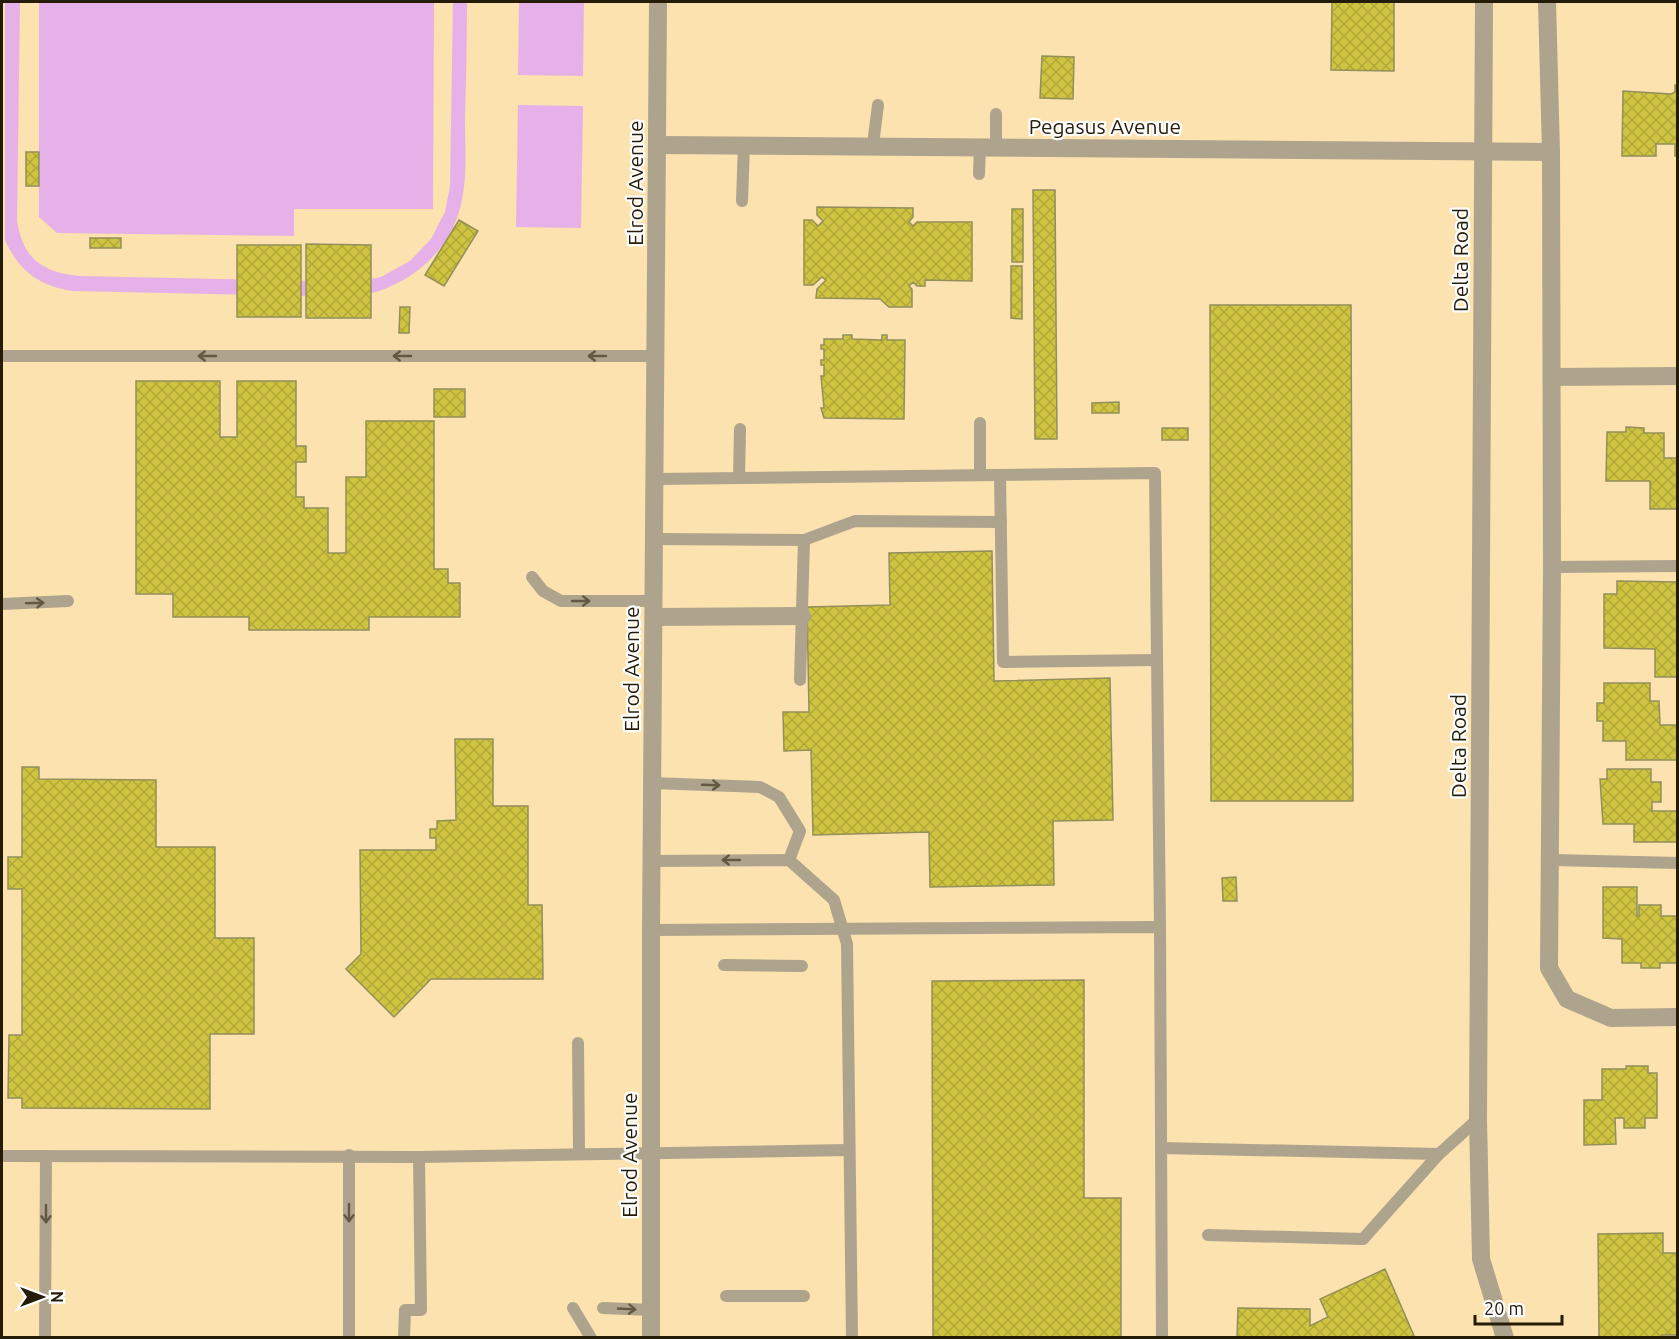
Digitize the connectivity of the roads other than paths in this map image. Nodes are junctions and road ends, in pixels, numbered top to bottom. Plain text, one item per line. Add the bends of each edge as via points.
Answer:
1 (658, 2) edge
2 (1484, 2) edge
3 (1547, 2) edge
4 (878, 105) dead end
5 (996, 114) dead end
6 (658, 144) junction
7 (744, 144) junction
8 (873, 144) junction
9 (988, 148) junction
10 (1483, 151) junction
11 (1551, 152) junction
12 (979, 174) dead end
13 (742, 201) dead end
14 (2, 356) edge
15 (656, 356) junction
16 (1677, 376) edge
17 (1552, 377) junction
18 (980, 423) dead end
19 (740, 429) dead end
20 (980, 475) junction
21 (1000, 475) junction
22 (739, 478) junction
23 (656, 479) junction
24 (1001, 522) junction
25 (656, 539) junction
26 (804, 540) junction
27 (1677, 566) edge
28 (1552, 567) junction
29 (532, 577) dead end
30 (68, 601) dead end
31 (2, 604) edge
32 (654, 609) junction
33 (802, 616) junction
34 (1157, 660) junction
35 (800, 680) dead end
36 (652, 783) junction
37 (789, 860) junction
38 (1552, 860) junction
39 (653, 861) junction
40 (1677, 862) edge
41 (1160, 927) junction
42 (651, 930) junction
43 (842, 931) junction
44 (724, 965) dead end
45 (802, 966) dead end
46 (1677, 1017) edge
47 (578, 1043) dead end
48 (1478, 1119) junction
49 (1161, 1148) junction
50 (849, 1150) junction
51 (579, 1153) junction
52 (652, 1154) junction
53 (1439, 1154) junction
54 (349, 1155) junction
55 (2, 1156) edge
56 (46, 1156) junction
57 (419, 1157) junction
58 (1208, 1235) dead end
59 (726, 1296) dead end
60 (804, 1296) dead end
61 (573, 1308) dead end
62 (603, 1308) dead end
63 (651, 1310) junction
64 (45, 1338) edge
65 (349, 1338) edge
66 (404, 1338) edge
67 (591, 1338) edge
68 (651, 1338) edge
69 (852, 1338) edge
70 (1162, 1338) edge
71 (1505, 1338) edge

1 - 6 street, Elrod Avenue
2 - 10 street, Delta Road
3 - 11 street
4 - 8 lane
5 - 9 lane
6 - 7 street, Pegasus Avenue
6 - 15 street, Elrod Avenue
7 - 8 street, Pegasus Avenue
7 - 13 lane
8 - 9 street, Pegasus Avenue
9 - 10 street, Pegasus Avenue
9 - 12 lane
10 - 11 street, Pegasus Avenue
10 - 48 street, Delta Road
11 - 17 street
15 -> 14 lane
15 - 23 street, Elrod Avenue
16 - 17 street
17 - 28 street
18 - 20 lane
19 - 22 lane
20 - 21 lane
20 - 22 lane
21 - 24 lane
21 - 34 lane via 1155,473
22 - 23 lane
23 - 25 street, Elrod Avenue
24 - 26 lane via 855,521
24 - 34 lane via 1003,662
25 - 26 lane
25 - 32 street, Elrod Avenue
26 - 33 lane
27 - 28 lane
28 - 38 street
29 -> 32 lane via 543,591 561,601
31 -> 30 lane
32 - 33 street
32 - 36 street, Elrod Avenue
33 - 35 lane
34 - 41 lane
36 -> 37 lane via 760,787 779,797 800,831
36 - 39 street, Elrod Avenue
37 -> 39 lane
37 - 43 lane via 834,900
38 - 40 lane
38 - 46 street via 1549,968 1567,999 1611,1018
39 - 42 street, Elrod Avenue
41 - 43 lane
41 - 49 lane
42 - 43 lane
42 - 52 street, Elrod Avenue
43 - 50 lane via 847,944
44 - 45 lane
47 - 51 lane
48 - 53 lane
48 - 71 street, Delta Road via 1481,1259
49 - 53 lane
49 - 70 lane
50 - 52 lane
50 - 69 lane
51 - 52 lane
51 - 57 lane
52 - 63 street, Elrod Avenue
53 - 58 lane via 1363,1239
54 - 56 lane
54 - 57 lane
54 -> 65 lane
55 - 56 lane
56 -> 64 lane
57 - 66 lane via 421,1310 405,1310
59 - 60 lane
61 - 67 lane
62 -> 63 lane
63 - 68 street, Elrod Avenue

